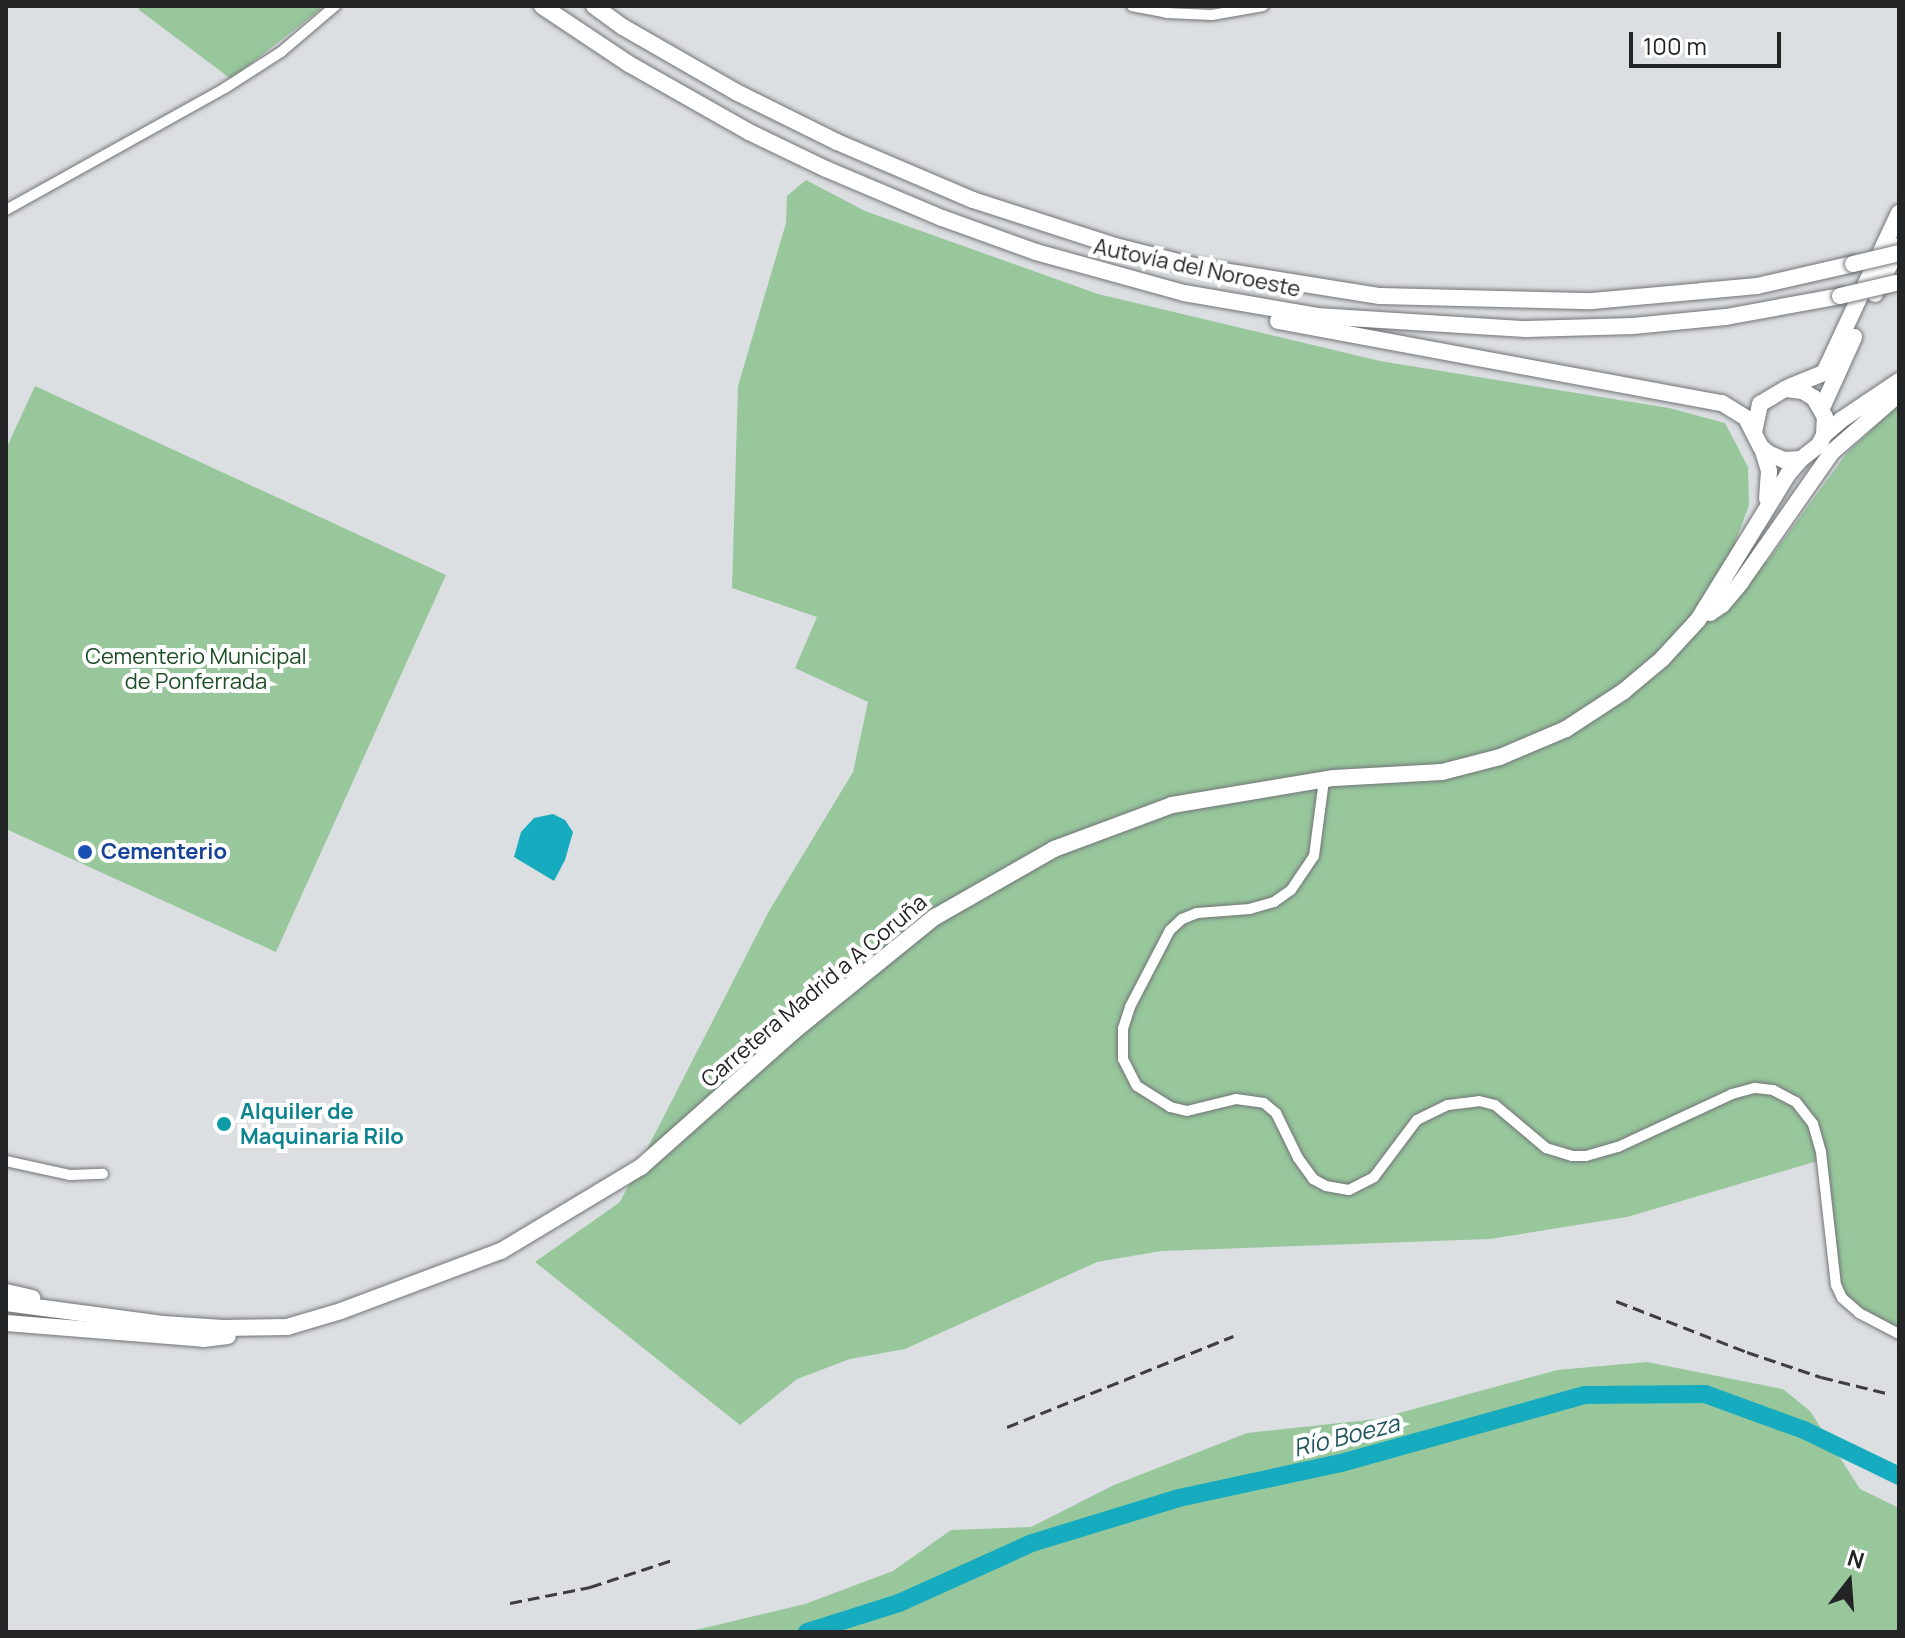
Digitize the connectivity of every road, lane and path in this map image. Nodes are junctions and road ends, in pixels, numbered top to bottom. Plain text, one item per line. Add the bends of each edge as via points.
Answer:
1 (335, 6) edge
2 (542, 6) edge
3 (594, 6) edge
4 (1132, 6) edge
5 (1263, 6) edge
6 (6, 210) edge
7 (1899, 213) edge
8 (942, 218) junction
9 (1899, 245) edge
10 (1899, 253) edge
11 (1857, 259) junction
12 (1898, 283) edge
13 (1852, 342) junction
14 (1899, 381) edge
15 (1785, 389) junction
16 (1803, 391) junction
17 (1899, 394) edge
18 (1822, 408) junction
19 (1824, 435) junction
20 (1758, 439) junction
21 (1801, 459) junction
22 (1765, 509) junction
23 (1698, 620) junction
24 (1324, 780) junction
25 (6, 1161) edge
26 (103, 1174) dead end
27 (6, 1292) edge
28 (6, 1303) edge
29 (6, 1323) edge
30 (163, 1324) junction
31 (287, 1327) junction
32 (1899, 1334) edge

1 - 6 street via 281,52 225,88
2 - 8 highway, Autovía del Noroeste via 629,64 749,132
3 - 11 highway, Autovía del Noroeste via 736,92 973,200 1115,246 1280,282 1380,296 1592,301 1757,286
4 - 5 street via 1212,15
7 - 15 highway via 1824,373
8 - 12 highway, Autovía del Noroeste, bridge via 1109,275 1184,293 1348,319 1526,329 1633,326 1726,317
8 - 20 highway via 984,241 1066,271 1182,300 1722,403 1746,418
9 - 11 highway
9 - 13 highway
10 - 11 highway, Autovía del Noroeste, bridge
13 - 16 highway via 1830,376
13 - 18 highway
14 - 19 highway
15 - 16 highway
15 - 20 highway via 1760,404
16 - 18 highway
17 - 23 highway via 1832,452 1741,582 1722,605
18 - 19 highway
19 - 21 highway
20 - 21 highway via 1775,458
20 - 22 highway, Carretera Madrid a A Coruña via 1771,485
21 - 22 highway, Carretera Madrid a A Coruña
22 - 23 highway, Carretera Madrid a A Coruña
23 - 24 highway, Carretera Madrid a A Coruña via 1624,691 1566,729 1500,757 1442,772
24 - 31 highway, Carretera Madrid a A Coruña via 1172,805 1054,849 935,917 794,1031 641,1167 501,1251
24 - 32 street via 1314,856 1291,890 1250,909 1197,913 1170,930 1123,1029 1123,1059 1137,1086 1170,1107 1187,1111 1236,1099 1264,1103 1276,1113 1313,1179 1349,1190 1374,1177 1417,1120 1448,1105 1495,1105 1546,1148 1586,1156 1618,1147 1732,1094 1773,1090 1796,1102 1813,1124 1842,1298
25 - 26 street via 70,1175
27 - 30 highway
28 - 30 highway, Carretera Madrid a A Coruña
29 - 31 highway via 203,1339
30 - 31 highway, Carretera Madrid a A Coruña

